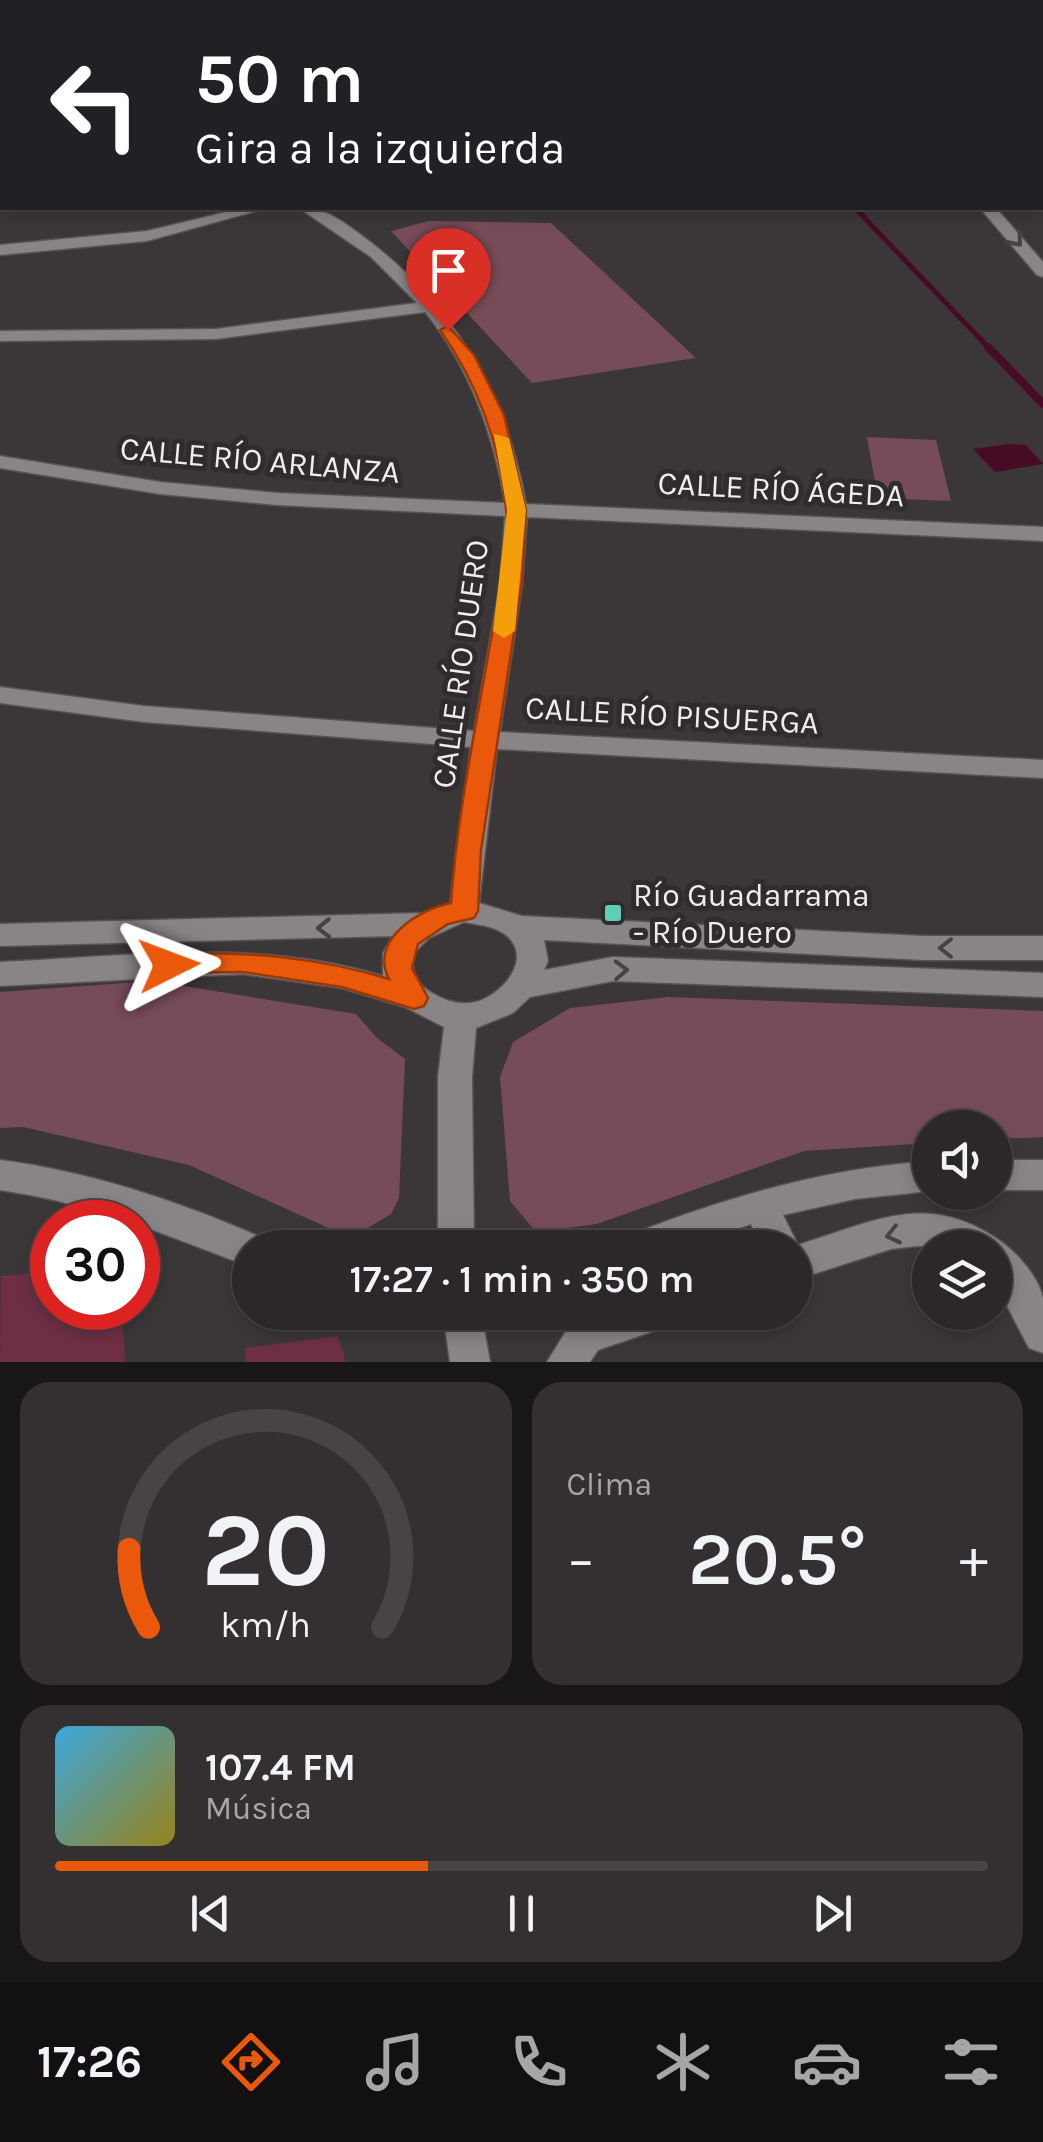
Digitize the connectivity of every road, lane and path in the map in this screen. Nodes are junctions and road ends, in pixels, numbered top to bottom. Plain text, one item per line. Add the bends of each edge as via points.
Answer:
1 (251, 210) edge
2 (310, 210) edge
3 (990, 210) edge
4 (1010, 210) edge
5 (1043, 248) edge
6 (0, 250) edge
7 (1043, 272) edge
8 (430, 306) junction
9 (0, 336) edge
10 (0, 462) edge
11 (516, 510) junction
12 (1043, 534) edge
13 (0, 695) edge
14 (486, 740) junction
15 (1043, 769) edge
16 (464, 911) junction
17 (422, 924) junction
18 (517, 928) junction
19 (0, 934) edge
20 (1043, 948) edge
21 (0, 974) edge
22 (1043, 985) edge
23 (526, 986) junction
24 (414, 998) junction
25 (461, 1015) junction
26 (0, 1175) edge
27 (1012, 1175) edge
28 (1043, 1175) edge
29 (912, 1178) edge
30 (758, 1204) junction
31 (456, 1230) edge
32 (703, 1230) edge
33 (772, 1230) edge
34 (919, 1230) edge
35 (947, 1230) edge
36 (912, 1232) edge
37 (232, 1242) edge
38 (812, 1258) edge
39 (1012, 1278) edge
40 (465, 1330) edge
41 (604, 1330) edge
42 (1043, 1334) edge
43 (470, 1362) edge
44 (566, 1362) edge

1 - 6 street via 147,236
2 - 8 street, CALLE RÍO DUERO via 366,245
3 -> 7 street
4 - 5 street
8 - 9 street via 216,334
8 - 11 street, CALLE RÍO DUERO via 466,355 495,415
10 - 11 street, CALLE RÍO ARLANZA via 160,488
11 - 12 street, CALLE RÍO ÁGEDA
11 - 14 street, CALLE RÍO DUERO via 512,580
13 - 14 street, CALLE RÍO PISUERGA via 144,714
14 - 15 street, CALLE RÍO PISUERGA
14 - 16 street, CALLE RÍO DUERO
16 - 17 street
16 - 18 street via 484,912
17 -> 19 street
17 - 24 street via 399,952 402,984
20 -> 18 street
18 - 23 street via 533,955
21 - 24 street via 243,962 342,976
23 -> 22 street via 613,969
23 - 25 street via 498,1008
24 - 25 street
25 - 31 street
26 - 37 street via 49,1180 173,1216
27 - 28 street
29 - 30 street via 828,1187
30 - 32 street
30 - 33 street
35 -> 34 street
36 -> 38 street
39 - 42 street
40 - 43 street
41 - 44 street via 586,1336

